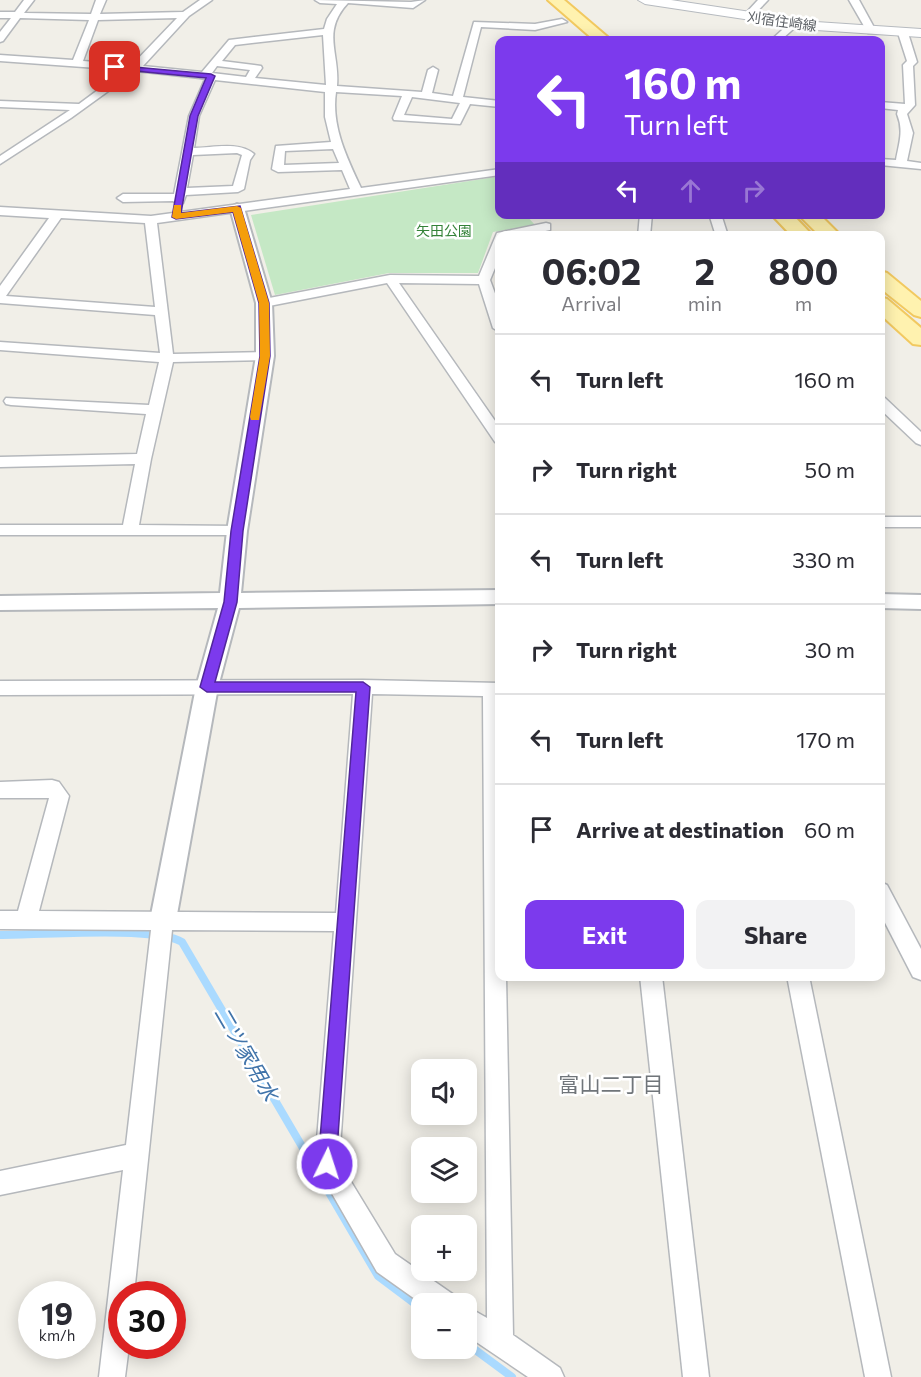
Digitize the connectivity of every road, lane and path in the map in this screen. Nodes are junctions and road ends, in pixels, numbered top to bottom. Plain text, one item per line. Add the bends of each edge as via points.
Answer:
1 (29, 0) edge
2 (101, 0) edge
3 (207, 0) edge
4 (320, 0) edge
5 (420, 0) edge
6 (537, 0) edge
7 (555, 0) edge
8 (645, 0) edge
9 (763, 0) edge
10 (854, 0) edge
11 (345, 1) edge
12 (702, 4) edge
13 (0, 15) edge
14 (184, 15) junction
15 (18, 16) junction
16 (748, 16) junction
17 (93, 17) junction
18 (562, 22) junction
19 (795, 23) junction
20 (871, 31) junction
21 (327, 32) junction
22 (903, 33) junction
23 (921, 33) edge
24 (578, 36) edge
25 (598, 36) edge
26 (780, 36) edge
27 (0, 39) edge
28 (0, 58) edge
29 (216, 63) junction
30 (77, 64) junction
31 (134, 68) junction
32 (433, 70) dead end
33 (208, 76) junction
34 (249, 80) junction
35 (330, 89) junction
36 (408, 94) junction
37 (426, 96) junction
38 (462, 100) junction
39 (495, 103) edge
40 (0, 104) edge
41 (885, 106) edge
42 (79, 107) junction
43 (905, 108) junction
44 (339, 145) junction
45 (186, 152) junction
46 (0, 161) edge
47 (885, 162) edge
48 (901, 164) junction
49 (346, 166) junction
50 (921, 166) edge
51 (495, 172) edge
52 (357, 191) junction
53 (180, 195) junction
54 (123, 198) dead end
55 (237, 208) junction
56 (0, 211) edge
57 (57, 214) junction
58 (176, 217) junction
59 (785, 219) edge
60 (813, 219) edge
61 (151, 220) junction
62 (799, 231) edge
63 (826, 231) edge
64 (495, 250) edge
65 (390, 279) junction
66 (484, 280) junction
67 (885, 281) edge
68 (0, 294) edge
69 (0, 299) edge
70 (264, 303) junction
71 (885, 307) edge
72 (921, 311) edge
73 (163, 312) junction
74 (495, 313) edge
75 (921, 339) edge
76 (0, 346) edge
77 (265, 356) junction
78 (167, 358) junction
79 (5, 400) edge
80 (885, 406) edge
81 (155, 410) junction
82 (0, 412) edge
83 (494, 421) edge
84 (921, 440) edge
85 (143, 459) junction
86 (0, 462) edge
87 (885, 522) edge
88 (921, 522) edge
89 (0, 530) edge
90 (130, 530) junction
91 (237, 531) junction
92 (495, 597) edge
93 (231, 602) junction
94 (885, 602) edge
95 (921, 602) edge
96 (0, 603) edge
97 (207, 687) junction
98 (363, 687) junction
99 (0, 688) edge
100 (495, 690) edge
101 (0, 790) edge
102 (885, 901) edge
103 (0, 920) edge
104 (26, 920) junction
105 (163, 921) junction
106 (345, 921) junction
107 (921, 970) edge
108 (498, 981) edge
109 (652, 981) edge
110 (799, 981) edge
111 (138, 1155) junction
112 (0, 1183) edge
113 (429, 1293) edge
114 (477, 1326) edge
115 (500, 1342) junction
116 (112, 1377) edge
117 (551, 1377) edge
118 (696, 1377) edge
119 (878, 1377) edge

1 - 15 street
2 - 17 street
3 - 14 street
4 - 11 street
5 - 11 street via 413,5
6 - 18 main road
7 - 25 main road
8 - 12 main road, 刈宿住崎線
9 - 16 street
10 - 20 street
11 - 21 street
12 - 16 main road, 刈宿住崎線
13 - 15 street
14 - 17 street
14 - 31 street
15 - 17 street
15 - 27 street
16 - 19 main road, 刈宿住崎線
17 - 30 street
18 - 24 main road
18 - 38 street via 535,27 477,24
19 - 20 main road, 刈宿住崎線
19 - 26 street
20 - 22 main road, 刈宿住崎線
21 - 29 street via 232,42
21 - 35 street
22 - 23 main road, 刈宿住崎線
22 - 43 street via 912,62 908,65 910,105
28 - 30 street
29 - 33 street
29 - 34 street via 257,68
30 - 31 street
31 - 33 street
31 - 42 street
32 - 37 street
33 - 34 street
33 - 45 street
34 - 35 street
35 - 36 street
35 - 44 street via 329,108
36 - 37 street
36 - 38 street via 398,118 456,122
37 - 38 street
38 - 39 street
40 - 42 street
41 - 43 street
42 - 46 street
43 - 48 street via 902,114 909,135
44 - 49 street
44 - 49 street via 280,148 278,169
45 - 53 street
45 - 53 street via 238,150 248,154 238,189
47 - 48 street
48 - 50 street
49 - 52 street
51 - 52 street
52 - 55 street
53 - 54 street
53 - 58 street
55 - 58 street
55 - 70 street
56 - 57 street
57 - 61 street
57 - 68 street
58 - 61 street
59 - 62 main road
60 - 63 main road
61 - 73 street
64 - 66 street
65 - 66 street
65 - 70 street
65 - 83 street via 451,371
66 - 74 street
67 - 72 main road
69 - 73 street
70 - 77 street
71 - 75 main road
73 - 78 street
76 - 78 street
77 - 78 street
77 - 91 street
78 - 81 street
79 - 81 street
79 - 82 street
80 - 84 street
81 - 85 street
85 - 86 street
85 - 90 street
87 - 88 street
89 - 90 street
90 - 91 street
91 - 93 street
92 - 93 street
93 - 96 street
93 - 97 street
94 - 95 street
97 - 98 street
97 - 99 street
97 - 105 street
98 - 100 street
98 - 106 street
101 - 104 street via 52,788 59,796
102 - 107 street
103 - 104 street
104 - 105 street
105 - 106 street
105 - 111 street
106 - 113 street via 327,1164 387,1263
108 - 115 street
109 - 118 street
110 - 119 street
111 - 112 street
111 - 116 street
114 - 115 street
115 - 117 street

